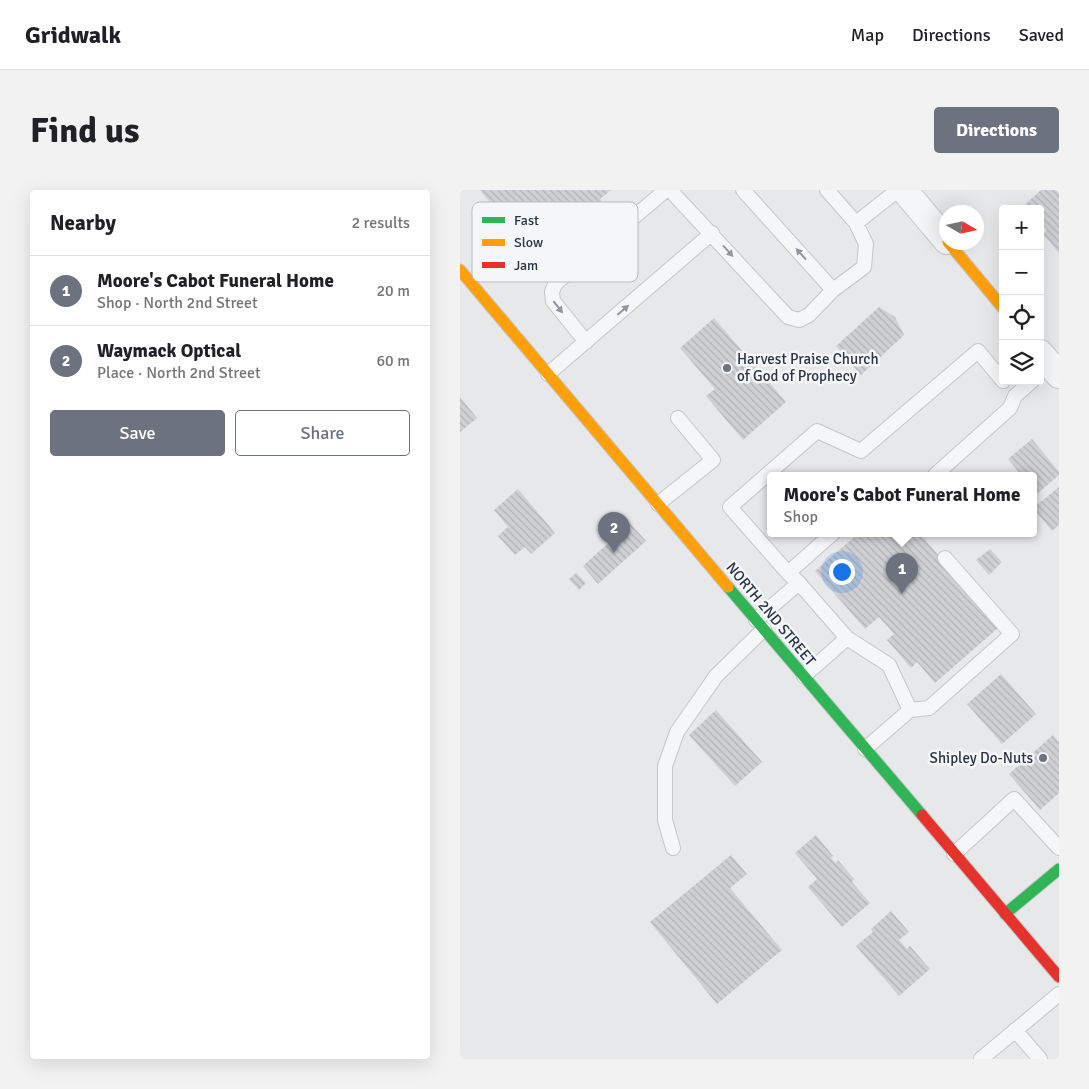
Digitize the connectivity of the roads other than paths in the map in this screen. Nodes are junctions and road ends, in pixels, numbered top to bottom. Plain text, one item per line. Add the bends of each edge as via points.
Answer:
1 (666, 190) edge
2 (670, 190) edge
3 (743, 190) edge
4 (828, 190) edge
5 (898, 190) edge
6 (904, 190) edge
7 (638, 214) edge
8 (856, 223) junction
9 (939, 232) edge
10 (712, 233) junction
11 (954, 250) edge
12 (460, 270) edge
13 (557, 282) edge
14 (833, 290) junction
15 (999, 303) edge
16 (586, 342) junction
17 (548, 374) junction
18 (999, 376) edge
19 (1006, 385) edge
20 (1027, 385) edge
21 (1015, 396) junction
22 (678, 418) dead end
23 (770, 472) edge
24 (938, 472) edge
25 (767, 475) edge
26 (658, 504) junction
27 (828, 537) edge
28 (945, 558) dead end
29 (788, 573) junction
30 (799, 583) junction
31 (760, 624) junction
32 (848, 638) junction
33 (804, 676) junction
34 (910, 710) junction
35 (865, 749) junction
36 (673, 848) dead end
37 (1059, 848) edge
38 (954, 854) junction
39 (1059, 869) edge
40 (1005, 914) junction
41 (1059, 977) edge
42 (1059, 994) edge
43 (1015, 1030) junction
44 (982, 1059) edge
45 (1040, 1059) edge

1 -> 7 lane
2 - 10 lane
14 -> 3 lane
4 - 8 lane
5 - 8 lane
6 - 9 street
8 - 14 lane via 866,244 864,267
10 -> 14 lane via 788,317 799,320 809,315
16 -> 10 lane
11 - 15 main road
12 - 17 main road, NORTH 2ND STREET
13 -> 16 lane via 552,292 553,301
16 - 17 lane
17 - 26 main road, NORTH 2ND STREET
18 - 23 lane via 978,352 861,451 817,431
19 - 21 lane
20 - 21 lane
21 - 24 lane via 1010,408
22 - 26 lane via 713,460
25 - 29 lane via 730,507
26 - 31 main road, NORTH 2ND STREET
27 - 29 lane
28 - 34 lane via 1012,634 929,708
29 - 30 lane
30 - 31 lane
30 - 32 lane
31 - 33 main road, NORTH 2ND STREET
31 - 36 lane via 716,676 677,732 666,766 665,820
32 - 33 lane
32 - 34 lane via 889,665
33 - 35 main road, NORTH 2ND STREET
34 - 35 lane
35 - 38 main road, NORTH 2ND STREET
37 - 38 lane via 1014,799
38 - 40 main road, NORTH 2ND STREET
39 - 40 main road
40 - 41 main road, NORTH 2ND STREET
42 - 43 lane
43 - 44 lane
43 - 45 lane

